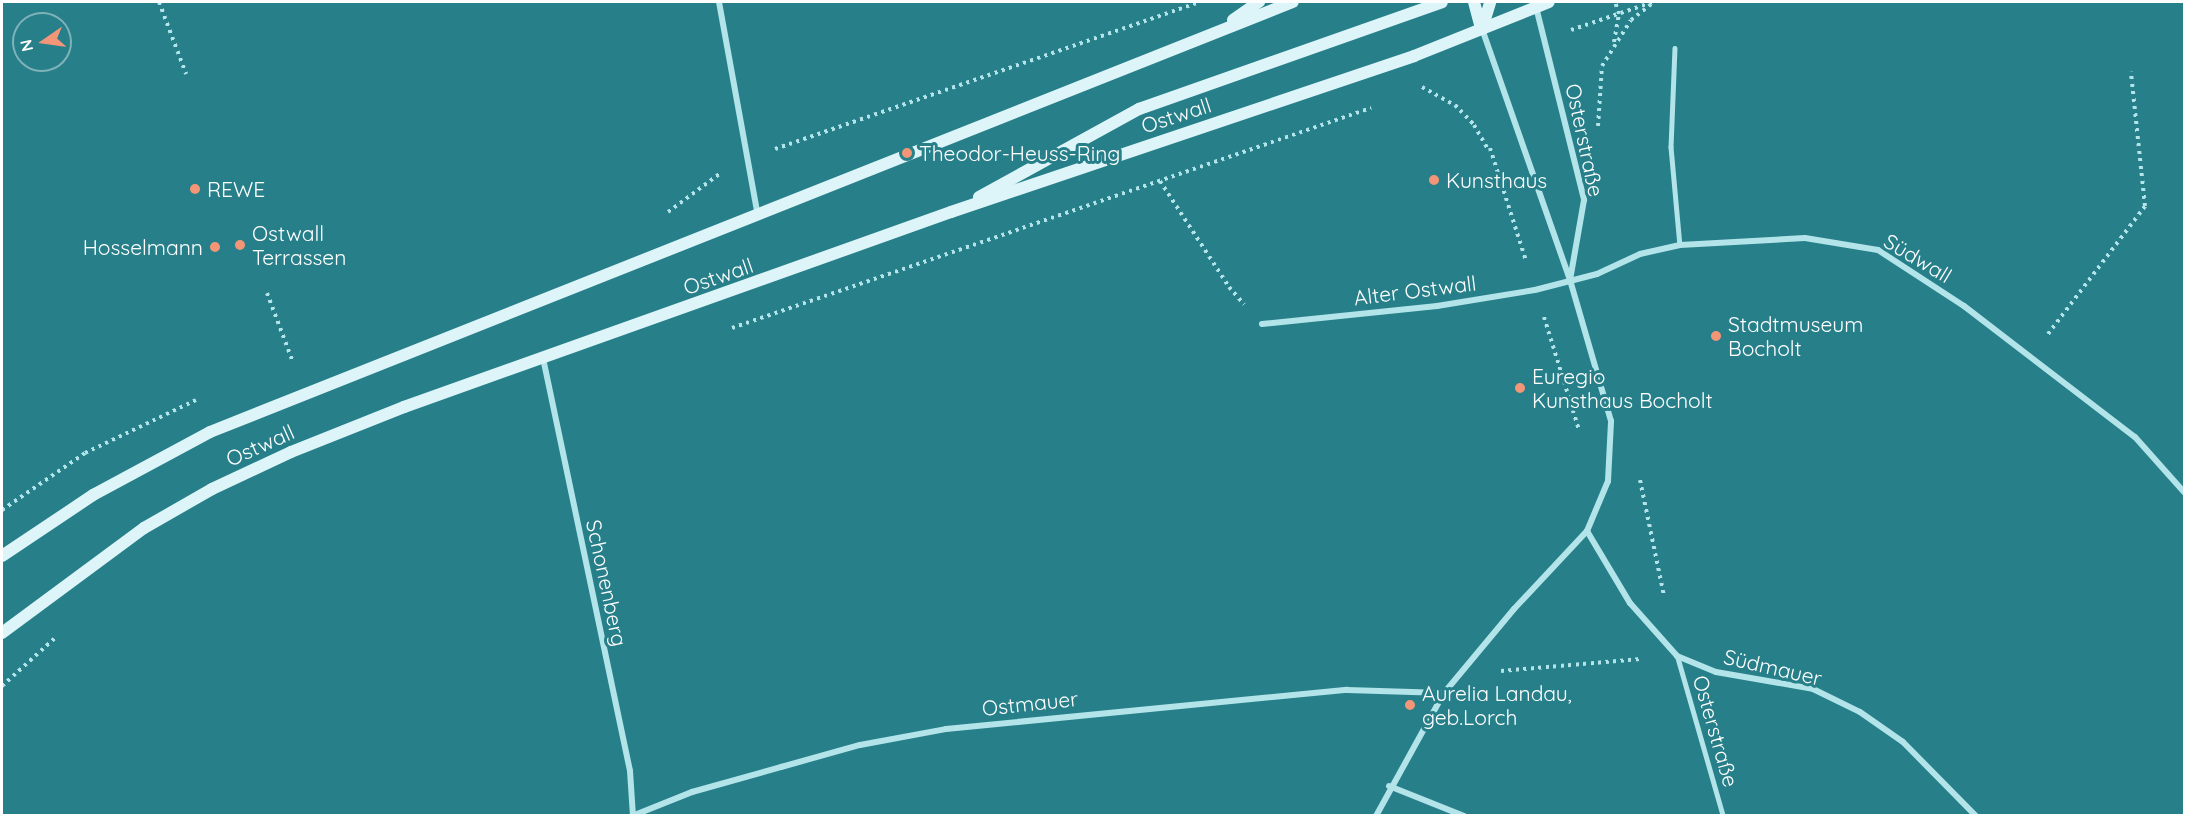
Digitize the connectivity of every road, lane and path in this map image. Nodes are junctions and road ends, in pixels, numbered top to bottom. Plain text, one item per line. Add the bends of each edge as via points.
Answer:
1 (159, 2) edge
2 (719, 2) edge
3 (1200, 2) edge
4 (1259, 2) edge
5 (1293, 2) edge
6 (1442, 2) edge
7 (1474, 2) edge
8 (1490, 2) edge
9 (1549, 2) edge
10 (1615, 2) edge
11 (1654, 2) edge
12 (1535, 4) edge
13 (1482, 29) junction
14 (1218, 32) junction
15 (1614, 43) junction
16 (1675, 48) dead end
17 (1414, 56) junction
18 (2131, 72) dead end
19 (186, 74) dead end
20 (1422, 88) junction
21 (1411, 92) dead end
22 (1378, 105) dead end
23 (1598, 133) dead end
24 (750, 158) junction
25 (1160, 181) junction
26 (757, 212) junction
27 (951, 212) junction
28 (662, 215) dead end
29 (1680, 245) junction
30 (1570, 280) junction
31 (1535, 290) junction
32 (267, 293) dead end
33 (1262, 324) joint
34 (723, 331) dead end
35 (2031, 357) junction
36 (304, 358) dead end
37 (543, 358) junction
38 (293, 362) junction
39 (282, 366) dead end
40 (208, 395) dead end
41 (1582, 436) dead end
42 (2184, 492) edge
43 (2, 510) edge
44 (1587, 531) junction
45 (2, 556) edge
46 (64, 630) dead end
47 (2, 633) edge
48 (1677, 656) junction
49 (2, 687) edge
50 (1444, 693) junction
51 (1389, 786) junction
52 (632, 815) edge
53 (1376, 816) edge
54 (1464, 816) edge
55 (1724, 816) edge
56 (1976, 816) edge

1 - 19 path
2 - 24 street
3 - 24 path
4 - 14 main road, Ostwall
5 - 14 main road, Ostwall
6 - 27 main road via 1139,109
7 - 13 main road
8 - 13 main road
9 - 12 main road
10 - 15 path via 1619,14
11 - 15 path via 1631,20
12 - 13 main road
12 - 30 street, Osterstraße via 1584,200
13 - 17 main road, Ostwall
13 - 30 street, Osterstraße
14 - 26 main road, Ostwall
15 - 23 path via 1602,66
16 - 29 lane via 1671,147
17 - 20 path
17 - 27 main road, Ostwall
18 - 35 path via 2145,206
20 - 21 path
20 - 31 path via 1455,105 1474,125 1493,159
22 - 25 path
24 - 26 street
24 - 28 path via 711,177
25 - 33 path via 1228,287
25 - 34 path
26 - 45 main road, Ostwall via 210,432 93,495
27 - 37 main road, Ostwall
29 - 30 street, Südwall via 1640,254 1597,274
29 - 35 street, Südwall via 1805,238 1878,250
30 - 31 street, Alter Ostwall
30 - 44 street, Osterstraße via 1611,421 1608,481
31 - 33 street, Alter Ostwall via 1437,306
31 - 41 path
32 - 38 path
35 - 42 street, Südwall via 2135,437
36 - 38 path
37 - 47 main road, Ostwall via 363,423 212,489 134,535
37 - 52 street, Schonenberg via 630,771
38 - 39 path
40 - 43 path via 85,453
44 - 48 street, Südmauer via 1630,603
44 - 50 street via 1514,609
46 - 49 path
48 - 55 street, Osterstraße
48 - 56 street, Südmauer via 1716,672 1813,689 1860,712 1903,742
50 - 51 street
50 - 52 street, Ostmauer via 1347,690 946,729 792,764 692,792
51 - 53 street
51 - 54 street

